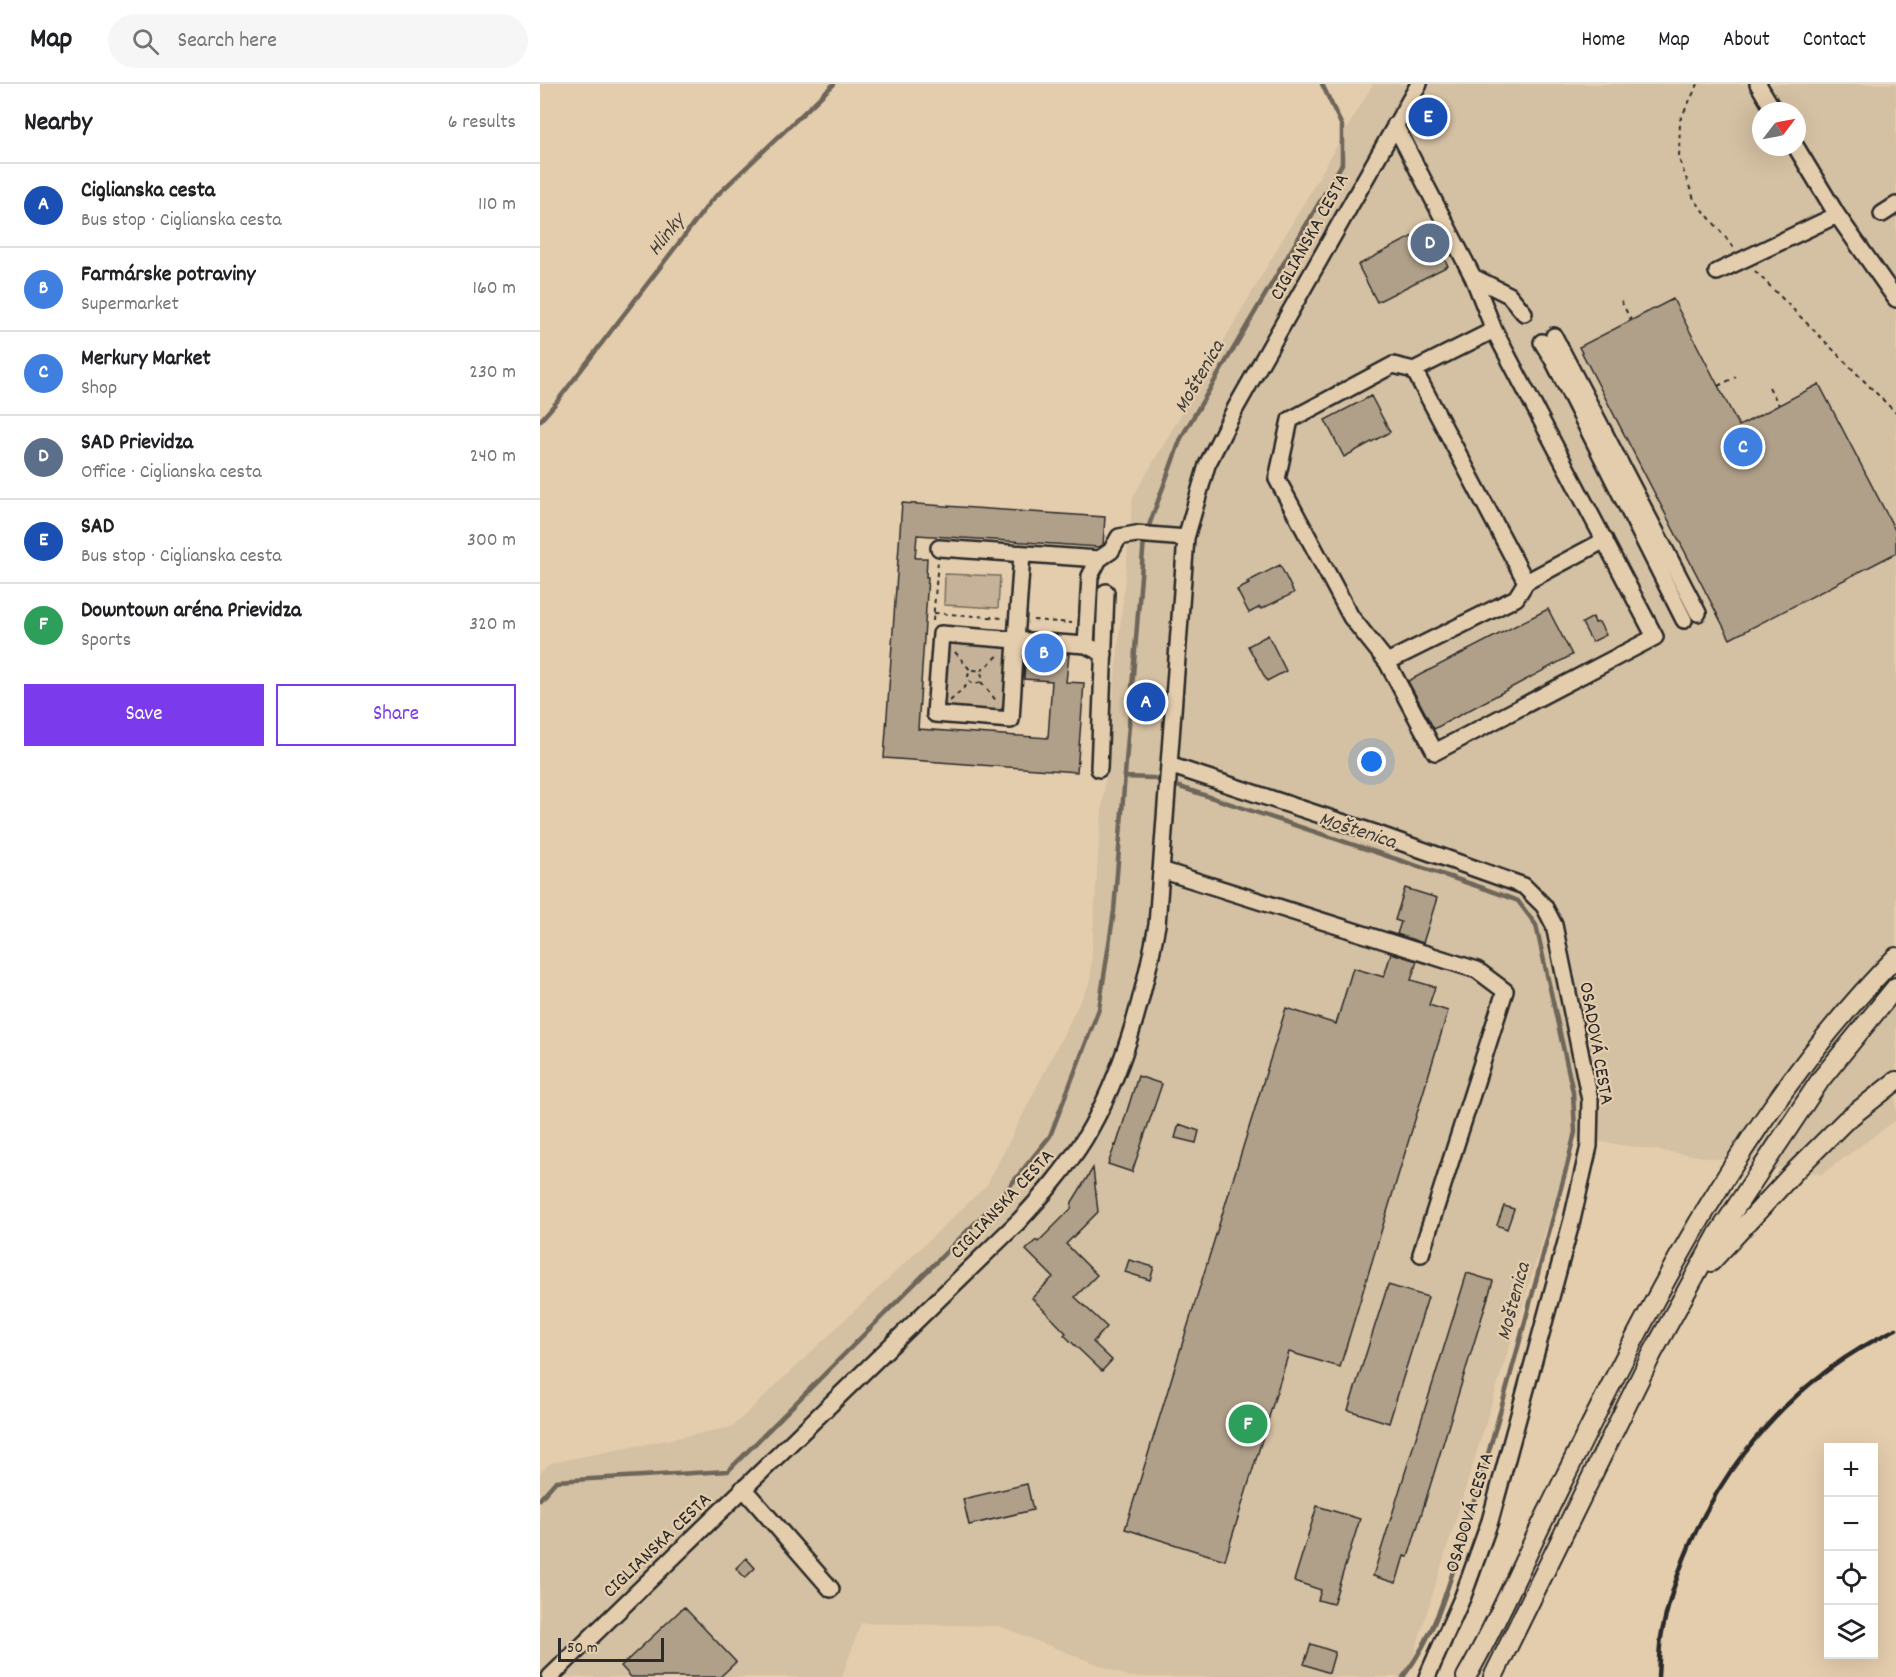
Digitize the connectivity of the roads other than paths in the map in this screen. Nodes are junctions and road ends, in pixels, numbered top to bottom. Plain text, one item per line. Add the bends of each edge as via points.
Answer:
1 (1419, 84) edge
2 (1758, 84) edge
3 (1769, 102) edge
4 (1395, 125) junction
5 (1801, 156) edge
6 (1896, 205) edge
7 (1882, 214) dead end
8 (1837, 215) junction
9 (1717, 272) dead end
10 (1473, 277) junction
11 (1896, 299) edge
12 (1524, 313) dead end
13 (1494, 330) junction
14 (1548, 339) dead end
15 (1414, 370) junction
16 (1186, 538) junction
17 (1605, 540) junction
18 (939, 548) road end
19 (1022, 554) junction
20 (1099, 559) junction
21 (1526, 582) junction
22 (1106, 592) dead end
23 (1691, 616) dead end
24 (1016, 640) junction
25 (1086, 645) junction
26 (1104, 654) junction
27 (1388, 662) junction
28 (1099, 769) dead end
29 (1168, 778) junction
30 (1161, 870) junction
31 (1896, 957) edge
32 (1896, 987) edge
33 (1896, 1081) edge
34 (1421, 1254) dead end
35 (1689, 1285) junction
36 (743, 1488) junction
37 (831, 1589) dead end
38 (550, 1677) edge
39 (1427, 1677) edge
40 (1466, 1677) edge
41 (1492, 1677) edge

1 - 4 street, CIGLIANSKA CESTA
2 - 3 street
4 - 10 street
4 - 16 street, CIGLIANSKA CESTA via 1207,465
5 - 8 street
6 - 7 street
8 - 9 street
8 - 11 street
10 - 12 street via 1509,295
10 - 13 street
13 - 15 street
13 - 17 street
14 - 23 street via 1553,360
15 - 21 street
15 - 27 street via 1392,365 1290,420 1277,479 1351,617
16 - 20 street via 1136,534 1119,537 1111,551
16 - 29 street, CIGLIANSKA CESTA
17 - 21 street
17 - 27 street via 1655,637 1435,752
18 - 19 street
19 - 20 street
19 - 24 street
20 - 25 street via 1090,576
21 - 27 street via 1516,598
22 - 26 street
24 - 24 street via 1011,720 935,714 941,634
24 - 25 street
25 - 26 street
26 - 28 street
29 - 30 street, CIGLIANSKA CESTA
29 - 39 street, OSADOVÁ CESTA via 1372,832 1524,886 1544,906 1554,925 1590,1100 1588,1146 1572,1220 1490,1521 1463,1596
30 - 34 street via 1477,970 1505,991
30 - 36 street, CIGLIANSKA CESTA via 1148,973 1133,1029 1101,1107 1068,1163 1019,1221
31 - 40 main road via 1781,1095 1707,1208 1603,1400
32 - 35 main road via 1821,1079 1718,1234
33 - 35 main road via 1845,1121
35 - 41 main road
36 - 37 street
36 - 38 street, CIGLIANSKA CESTA

